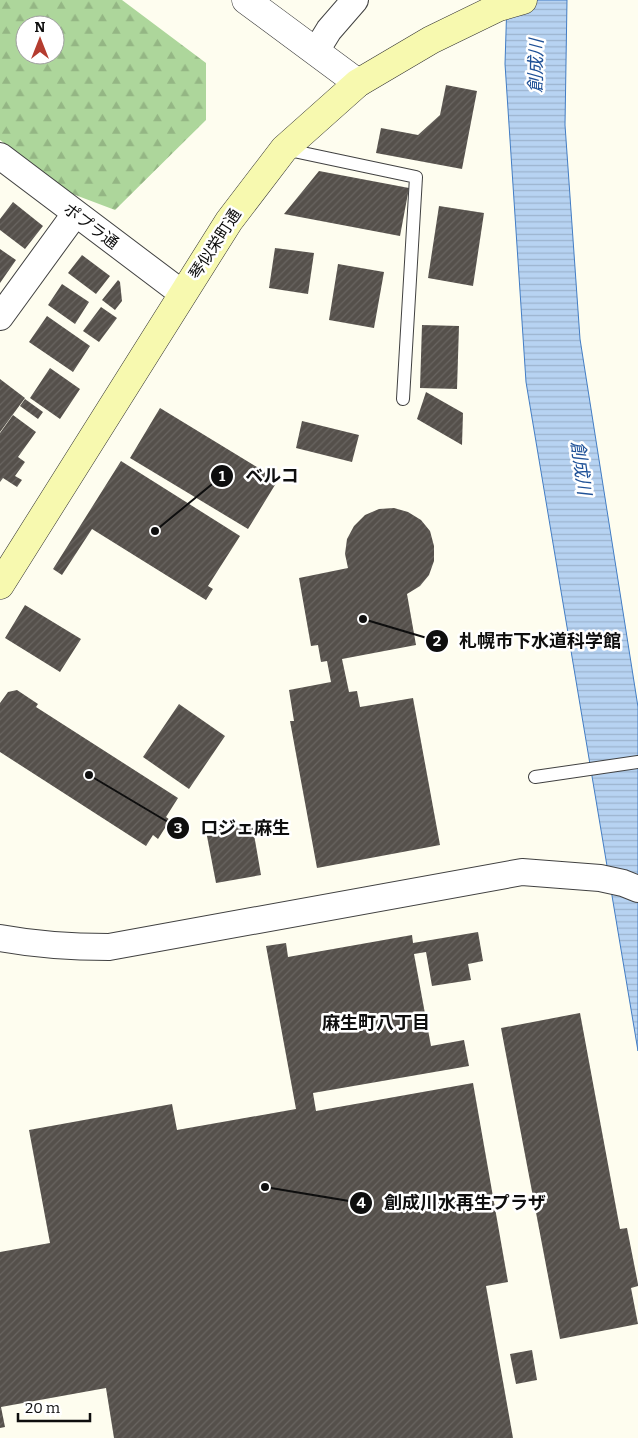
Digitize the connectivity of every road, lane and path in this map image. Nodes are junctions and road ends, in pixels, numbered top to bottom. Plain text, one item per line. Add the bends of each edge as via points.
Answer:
1 (354, 0) edge
2 (248, 1) edge
3 (511, 3) edge
4 (316, 51) junction
5 (358, 83) junction
6 (284, 149) junction
7 (0, 156) edge
8 (75, 214) junction
9 (183, 294) junction
10 (0, 317) edge
11 (403, 399) dead end
12 (0, 584) edge
13 (638, 762) edge
14 (535, 777) dead end
15 (638, 889) edge
16 (0, 938) edge

1 - 4 street via 328,30
2 - 4 street
3 - 5 main road, 琴似栄町通 via 431,40
4 - 5 street
5 - 6 main road, 琴似栄町通
6 - 9 main road, 琴似栄町通 via 229,220
6 - 11 lane via 416,177
7 - 8 street, ポプラ通
8 - 9 street, ポプラ通
8 - 10 street
9 - 12 main road, 琴似栄町通
13 - 14 lane
15 - 16 street via 600,878 522,872 109,947 32,944

